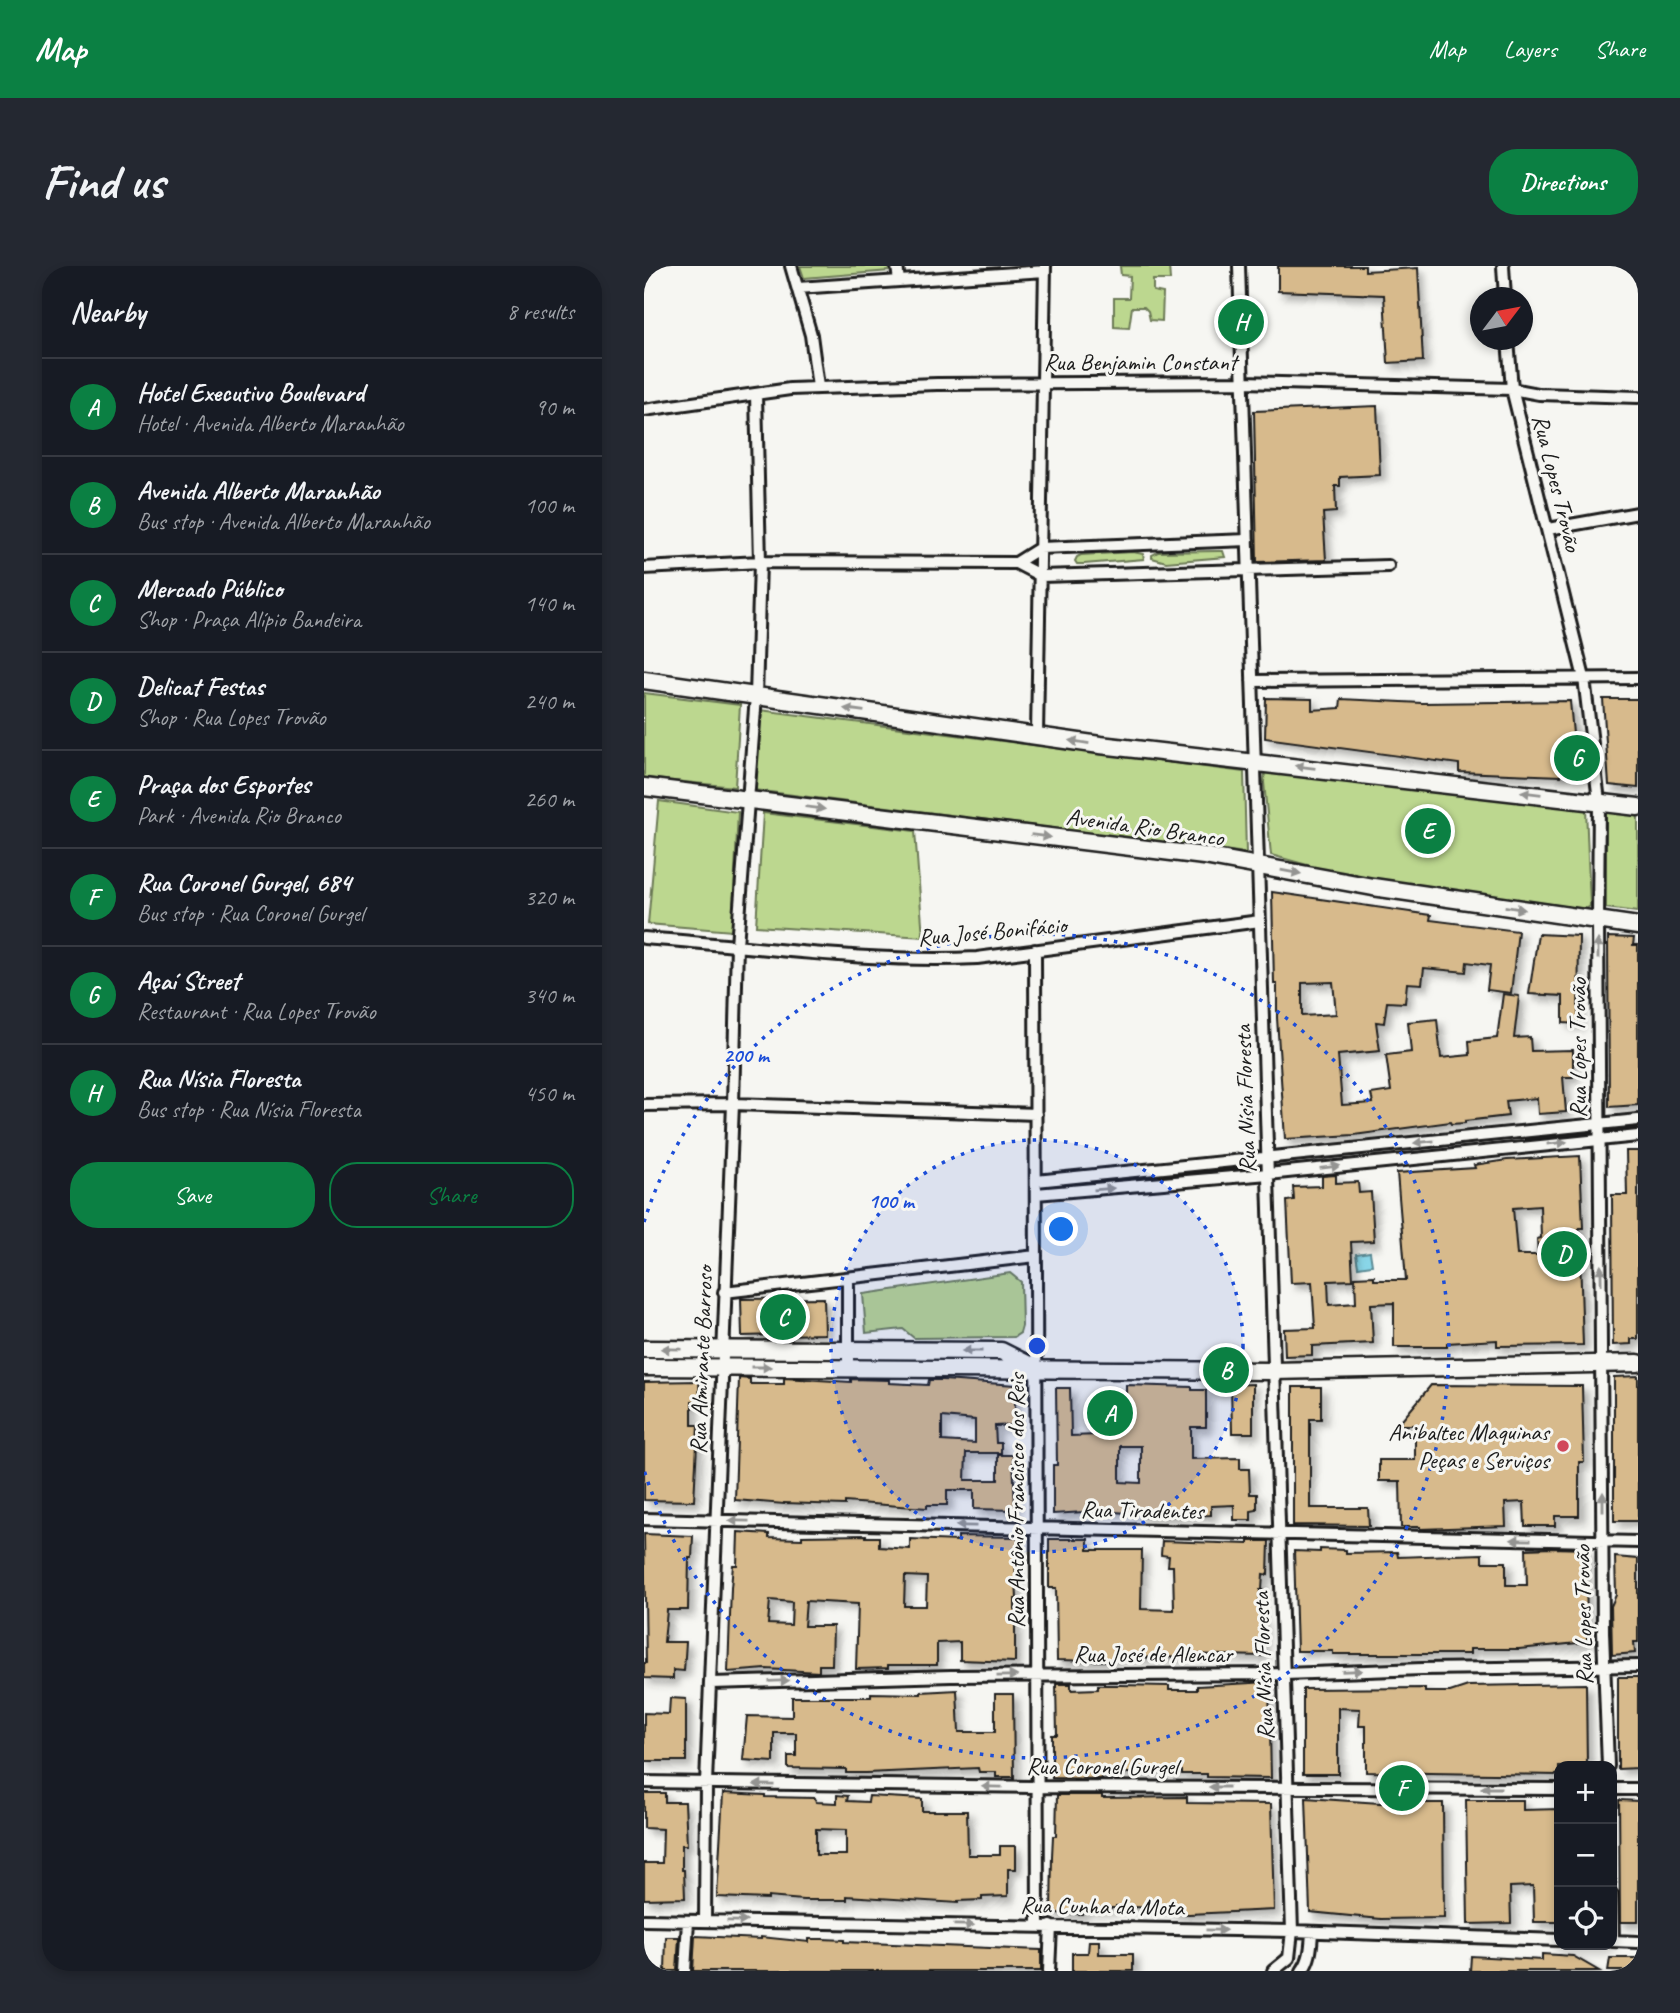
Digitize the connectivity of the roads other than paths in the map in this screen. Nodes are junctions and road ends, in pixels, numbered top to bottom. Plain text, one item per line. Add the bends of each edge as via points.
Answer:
1 (791, 266) edge
2 (897, 266) edge
3 (1239, 266) edge
4 (1503, 266) edge
5 (1045, 269) edge
6 (899, 281) junction
7 (1504, 287) edge
8 (798, 288) junction
9 (1509, 350) edge
10 (1243, 382) junction
11 (1042, 383) junction
12 (818, 387) junction
13 (1512, 389) junction
14 (756, 394) junction
15 (1638, 397) edge
16 (644, 410) edge
17 (1638, 513) edge
18 (1548, 529) junction
19 (1248, 540) junction
20 (1040, 548) junction
21 (760, 562) junction
22 (1016, 563) junction
23 (1388, 566) dead end
24 (644, 568) edge
25 (1249, 570) junction
26 (1041, 576) junction
27 (1584, 678) junction
28 (1638, 678) edge
29 (644, 680) edge
30 (1252, 681) junction
31 (756, 696) junction
32 (1037, 735) junction
33 (1255, 761) junction
34 (644, 787) edge
35 (748, 800) junction
36 (1599, 802) junction
37 (1638, 807) edge
38 (1258, 867) junction
39 (1260, 921) junction
40 (1598, 921) junction
41 (1638, 926) edge
42 (644, 938) edge
43 (737, 945) junction
44 (1035, 950) junction
45 (733, 1104) junction
46 (644, 1105) edge
47 (1036, 1114) junction
48 (1638, 1120) edge
49 (1599, 1124) junction
50 (1638, 1136) edge
51 (1460, 1138) junction
52 (1599, 1139) junction
53 (1363, 1149) junction
54 (1460, 1153) junction
55 (1268, 1158) junction
56 (1364, 1163) junction
57 (1139, 1171) junction
58 (1268, 1174) junction
59 (1036, 1181) junction
60 (1140, 1185) junction
61 (1036, 1195) junction
62 (1036, 1256) junction
63 (848, 1279) junction
64 (724, 1292) junction
65 (644, 1349) edge
66 (848, 1350) junction
67 (722, 1359) junction
68 (1638, 1363) edge
69 (1602, 1364) junction
70 (644, 1367) edge
71 (848, 1368) junction
72 (1036, 1368) junction
73 (1274, 1371) junction
74 (644, 1519) edge
75 (716, 1520) junction
76 (1037, 1528) junction
77 (1279, 1534) junction
78 (1603, 1542) junction
79 (1638, 1542) edge
80 (1638, 1666) edge
81 (1605, 1667) junction
82 (1284, 1674) junction
83 (1037, 1675) junction
84 (711, 1683) junction
85 (1608, 1761) edge
86 (644, 1782) edge
87 (706, 1783) junction
88 (1037, 1787) junction
89 (1287, 1787) junction
90 (1554, 1789) edge
91 (1617, 1789) edge
92 (1638, 1789) edge
93 (644, 1920) edge
94 (688, 1921) junction
95 (705, 1921) junction
96 (1038, 1926) junction
97 (1051, 1926) junction
98 (1292, 1931) junction
99 (1312, 1932) junction
100 (1554, 1940) edge
101 (1617, 1941) edge
102 (1638, 1942) edge
103 (685, 1971) edge
104 (1049, 1971) edge
105 (1273, 1971) edge
106 (1302, 1971) edge

1 - 8 street
2 - 6 street
3 - 10 street, Rua Nísia Floresta
4 - 7 street
5 - 6 street
5 - 11 street
6 - 8 street
8 - 12 street
9 - 13 street, Rua Lopes Trovão
10 - 11 street, Rua Benjamin Constant
10 - 13 street, Rua Benjamin Constant
10 - 19 street, Rua Nísia Floresta
11 - 12 street, Rua Benjamin Constant
11 - 20 street
12 - 14 street, Rua Benjamin Constant
13 - 15 street, Rua Benjamin Constant
13 - 18 street, Rua Lopes Trovão
14 - 16 street, Rua Benjamin Constant
14 - 21 street, Rua Almirante Barroso
17 - 18 street
18 - 27 street, Rua Lopes Trovão
19 - 20 street
19 - 25 street, Rua Nísia Floresta
20 - 22 street
20 - 26 street
21 - 22 street
21 - 24 street
21 - 31 street, Rua Almirante Barroso
22 - 26 street
23 - 25 street
25 - 26 street
25 - 30 street, Rua Nísia Floresta
26 - 32 street
27 - 28 street
27 - 30 street
27 - 36 street, Rua Lopes Trovão
29 - 31 main road
30 - 33 street, Rua Nísia Floresta
32 -> 31 main road
31 - 35 street, Rua Almirante Barroso
33 -> 32 main road
36 -> 33 main road
33 - 38 street, Rua Nísia Floresta
34 - 35 main road, Avenida Rio Branco
35 -> 38 main road, Avenida Rio Branco via 1144,848
35 - 43 street, Rua Almirante Barroso
36 - 37 main road
36 - 40 street, Rua Lopes Trovão
38 - 39 street, Rua Nísia Floresta
38 -> 40 main road, Avenida Rio Branco
39 - 44 street, Rua José Bonifácio
39 - 55 street, Rua Nísia Floresta
40 - 41 main road, Avenida Rio Branco
49 -> 40 street, Rua Lopes Trovão
42 - 43 street, Rua José Bonifácio
43 - 44 street, Rua José Bonifácio via 901,960 977,958
43 - 45 street, Rua Almirante Barroso
44 - 47 street, Rua Antônio Francisco dos Reis
45 - 46 street
45 - 47 street
45 - 64 street, Rua Almirante Barroso
47 - 59 street, Rua Antônio Francisco dos Reis
48 - 49 street
49 - 51 street
49 - 52 street, Rua Lopes Trovão
50 - 52 street
51 -> 53 street
51 - 54 street
54 -> 52 street
69 -> 52 street, Rua Lopes Trovão
53 - 55 street
53 - 56 street
54 - 56 street
55 - 57 street
55 - 58 street, Rua Nísia Floresta
58 -> 56 street
57 - 59 street
57 - 60 street
58 - 60 street
58 - 73 street, Rua Nísia Floresta
59 - 61 street, Rua Antônio Francisco dos Reis
61 -> 60 street
61 - 62 street, Rua Antônio Francisco dos Reis
62 - 63 street
62 - 72 street, Rua Antônio Francisco dos Reis
63 - 64 street
63 - 66 street
64 - 67 street, Rua Almirante Barroso
67 -> 65 main road
66 - 67 main road
66 - 71 street
72 -> 66 main road via 1001,1351
67 - 70 main road
67 -> 71 main road
67 - 75 street, Rua Almirante Barroso
68 - 69 main road
69 - 73 main road
78 -> 69 street, Rua Lopes Trovão
71 - 72 main road
72 - 73 main road
72 - 76 street, Rua Antônio Francisco dos Reis
73 - 77 street, Rua Nísia Floresta
74 - 75 street, Rua Tiradentes
76 -> 75 street, Rua Tiradentes
75 - 84 street, Rua Almirante Barroso
76 - 77 street, Rua Tiradentes
76 - 83 street, Rua Antônio Francisco dos Reis
78 -> 77 street, Rua Tiradentes
77 - 82 street, Rua Nísia Floresta
78 - 79 street, Rua Tiradentes
78 - 81 street, Rua Lopes Trovão
80 - 81 street, Rua José de Alencar
82 -> 81 street, Rua José de Alencar
81 - 85 street, Rua Lopes Trovão
82 - 83 street, Rua José de Alencar
82 - 89 street, Rua Nísia Floresta
84 -> 83 street, Rua José de Alencar
83 - 88 street, Rua Antônio Francisco dos Reis
84 - 87 street, Rua Almirante Barroso
86 - 87 street, Rua Coronel Gurgel
88 -> 87 street, Rua Coronel Gurgel
87 - 95 street, Rua Almirante Barroso
89 -> 88 street, Rua Coronel Gurgel
88 - 96 street, Rua Antônio Francisco dos Reis
90 -> 89 street, Rua Coronel Gurgel
89 - 98 street, Rua Nísia Floresta
91 - 92 street
93 - 94 street, Rua Cunha da Mota
94 - 95 street, Rua Cunha da Mota
94 - 103 street
95 -> 96 street, Rua Cunha da Mota
96 - 97 street, Rua Cunha da Mota
97 -> 98 street, Rua Cunha da Mota
97 - 104 street
98 - 99 street, Rua Cunha da Mota
98 - 105 street, Rua Nísia Floresta via 1289,1958
99 - 100 street, Rua Cunha da Mota
99 - 106 street via 1308,1964
101 - 102 street

